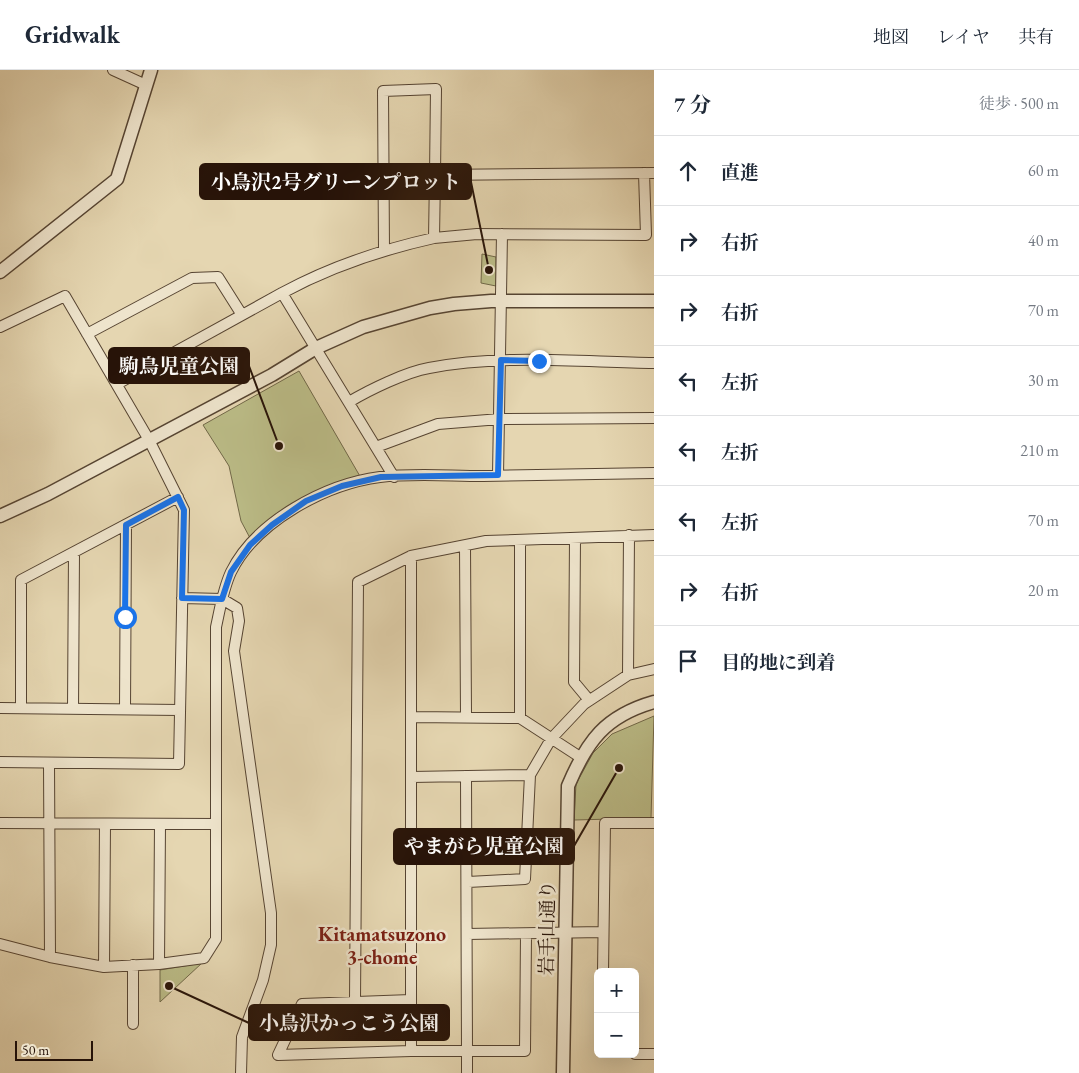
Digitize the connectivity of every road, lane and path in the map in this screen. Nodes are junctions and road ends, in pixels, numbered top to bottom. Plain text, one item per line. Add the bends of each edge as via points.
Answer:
1 (113, 70) edge
2 (151, 70) edge
3 (146, 85) junction
4 (649, 173) edge
5 (435, 175) junction
6 (502, 234) junction
7 (434, 238) junction
8 (384, 250) junction
9 (0, 272) edge
10 (282, 293) junction
11 (500, 301) junction
12 (654, 301) edge
13 (242, 315) junction
14 (0, 327) edge
15 (87, 334) junction
16 (316, 348) junction
17 (501, 360) junction
18 (654, 363) edge
19 (117, 384) junction
20 (349, 402) junction
21 (654, 418) edge
22 (500, 419) junction
23 (149, 440) junction
24 (376, 447) junction
25 (654, 474) edge
26 (498, 475) junction
27 (394, 477) junction
28 (178, 497) junction
29 (0, 516) edge
30 (126, 525) junction
31 (654, 534) edge
32 (630, 536) junction
33 (575, 538) junction
34 (520, 540) junction
35 (464, 546) junction
36 (74, 552) junction
37 (411, 556) junction
38 (182, 598) junction
39 (222, 599) junction
40 (654, 669) edge
41 (628, 675) junction
42 (589, 700) junction
43 (654, 702) edge
44 (0, 708) edge
45 (21, 708) junction
46 (74, 708) junction
47 (125, 709) junction
48 (180, 710) junction
49 (466, 716) junction
50 (412, 717) junction
51 (520, 718) junction
52 (551, 739) junction
53 (580, 757) junction
54 (0, 762) edge
55 (49, 763) junction
56 (530, 775) junction
57 (466, 776) junction
58 (412, 777) junction
59 (0, 823) edge
60 (49, 823) junction
61 (654, 823) edge
62 (105, 824) junction
63 (160, 824) junction
64 (216, 824) junction
65 (468, 882) junction
66 (565, 932) junction
67 (603, 932) junction
68 (467, 934) junction
69 (526, 934) junction
70 (0, 944) edge
71 (50, 957) junction
72 (159, 964) junction
73 (133, 965) junction
74 (104, 966) junction
75 (603, 968) edge
76 (411, 1000) junction
77 (355, 1002) junction
78 (133, 1024) dead end
79 (411, 1051) junction
80 (467, 1052) junction
81 (639, 1054) edge
82 (654, 1054) edge
83 (240, 1073) edge
84 (467, 1073) edge
85 (563, 1073) edge

1 - 3 street
2 - 3 street
3 - 9 street via 117,179
4 - 5 street
4 - 6 street via 646,235
5 - 7 street
5 - 8 street via 436,89 383,91
6 - 7 street
6 - 11 street
7 - 8 street
8 - 10 street via 315,275
10 - 13 street
10 - 16 street
11 - 12 street
11 - 16 street via 430,308 363,327
11 - 17 street
13 - 15 street via 218,277 192,278
13 - 19 street
14 - 15 street via 65,296
15 - 19 street
16 - 20 street
16 - 23 street
17 - 18 street
17 - 20 street via 428,368 365,392
17 - 22 street
19 - 23 street
20 - 24 street
21 - 22 street
22 - 24 street via 438,424
22 - 26 street
23 - 28 street
23 - 29 street
24 - 27 street
25 - 26 street
26 - 27 street
27 - 39 street via 381,477 332,490 306,501 250,545 231,572
28 - 30 street
28 - 38 street via 184,510
30 - 36 street
30 - 47 street
31 - 32 street
32 - 33 street
32 - 41 street
33 - 34 street
33 - 42 street via 574,682
34 - 35 street via 486,541
34 - 51 street
35 - 37 street
35 - 49 street
36 - 45 street via 22,580
36 - 46 street
37 - 50 street
37 - 77 street via 358,582
38 - 39 street
38 - 48 street
39 - 64 street via 216,627
39 - 83 street via 237,608 239,620 234,651 271,913 271,945 263,980 242,1038
40 - 41 street
41 - 42 street
42 - 52 street
43 - 53 street, 岩手山通り via 632,708 614,720 594,736
44 - 45 street
45 - 46 street
46 - 47 street
47 - 48 street
48 - 55 street via 179,764
49 - 50 street
49 - 51 street
50 - 58 street
51 - 52 street
52 - 53 street
52 - 56 street
53 - 66 street, 岩手山通り via 568,786
54 - 55 street
55 - 60 street
56 - 57 street
56 - 65 street via 525,879
57 - 58 street
57 - 65 street
58 - 76 street
59 - 60 street
60 - 62 street
60 - 71 street
61 - 67 street via 605,823
62 - 63 street
62 - 74 street
63 - 64 street
63 - 72 street
64 - 72 street via 216,940 204,958
65 - 68 street
66 - 67 street
66 - 69 street
66 - 85 street, 岩手山通り
67 - 75 street
68 - 69 street
68 - 80 street
69 - 80 street via 525,1051
70 - 71 street
71 - 74 street
72 - 73 street
73 - 74 street
73 - 78 street
76 - 77 street
76 - 79 street
77 - 79 street via 302,1004 278,1055
79 - 80 street
80 - 84 street
81 - 82 street

